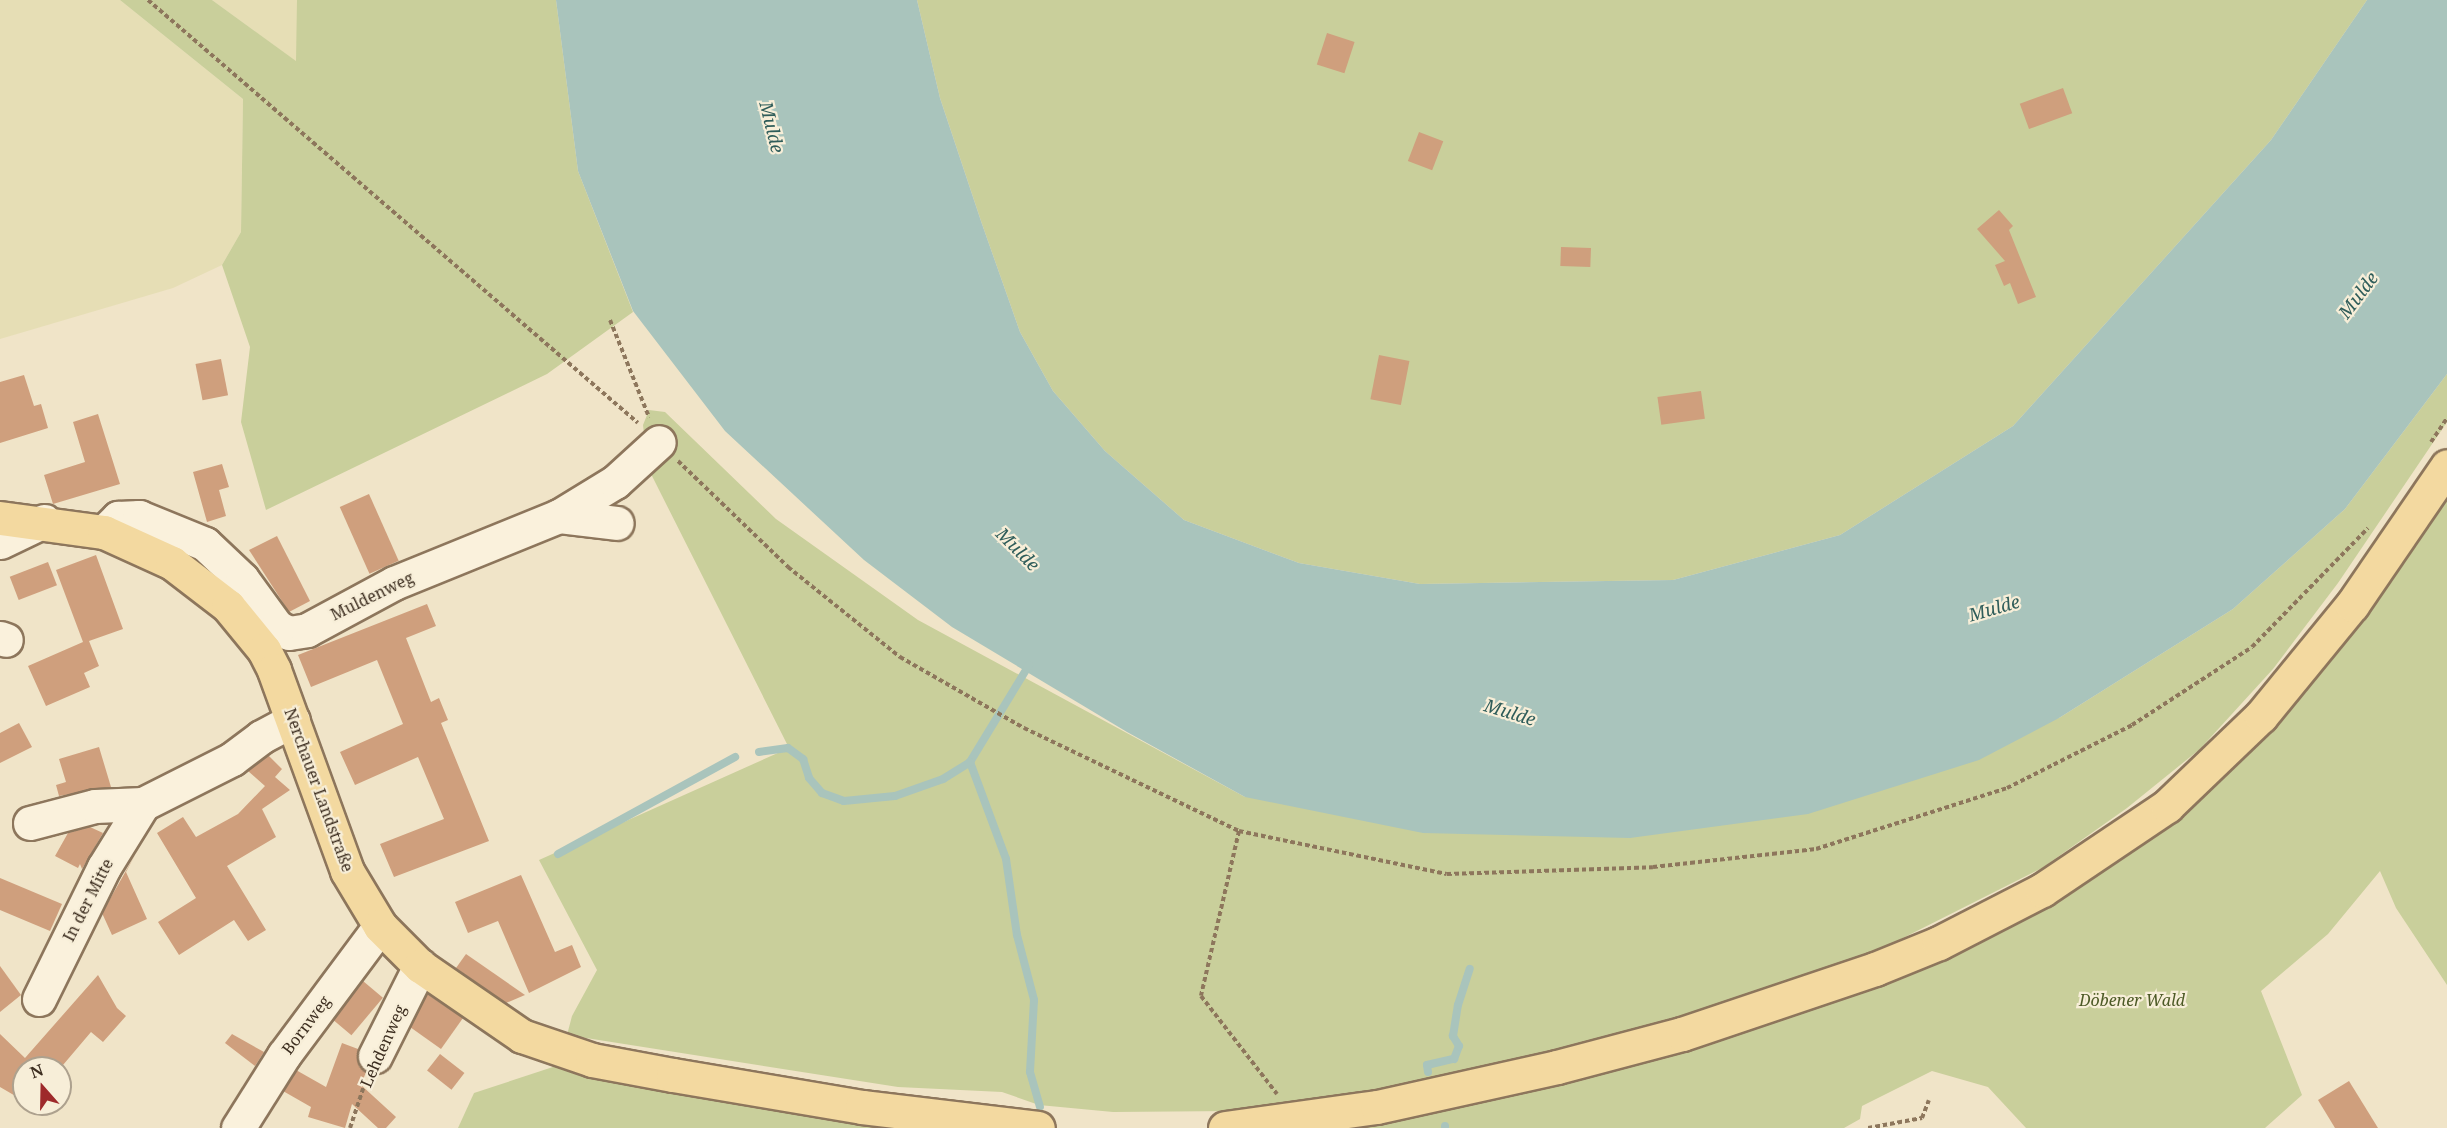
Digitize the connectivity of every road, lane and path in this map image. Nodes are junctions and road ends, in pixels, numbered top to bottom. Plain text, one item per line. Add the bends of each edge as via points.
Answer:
1 (148, 0) edge
2 (610, 320) dead end
3 (2447, 418) edge
4 (659, 442) junction
5 (2438, 456) edge
6 (559, 516) junction
7 (0, 518) edge
8 (44, 521) junction
9 (617, 523) dead end
10 (2370, 525) dead end
11 (104, 532) junction
12 (0, 542) edge
13 (293, 720) junction
14 (142, 804) junction
15 (30, 823) dead end
16 (1239, 831) junction
17 (380, 926) junction
18 (420, 966) junction
19 (39, 999) dead end
20 (375, 1056) joint
21 (1277, 1094) dead end
22 (1929, 1101) dead end
23 (1324, 1121) edge
24 (238, 1128) edge
25 (350, 1128) edge
26 (1038, 1128) edge
27 (1225, 1128) edge
28 (1868, 1128) edge

1 - 4 path via 604,390
2 - 4 path
3 - 5 path
4 - 6 street, Muldenweg via 615,482
4 - 16 path via 788,567 900,657 1014,722
5 - 23 main road via 2352,605 2261,716 2167,806 2042,890 1939,943 1742,1016
6 - 9 street
6 - 11 street, Muldenweg via 394,583 307,630 289,633 277,627 242,579 205,544 139,517 118,518
7 - 8 main road, Nerchauer Landstraße
8 - 11 main road, Nerchauer Landstraße
8 - 12 street
10 - 16 path via 2252,647 2132,725 2007,788 1816,849 1653,867 1447,874
11 - 13 main road, Nerchauer Landstraße via 172,563 228,606 264,650
13 - 14 street via 232,759
13 - 17 main road, Nerchauer Landstraße via 347,871
14 - 15 street via 95,806
14 - 19 street, In der Mitte via 104,867
16 - 21 path via 1202,996
17 - 18 main road, Nerchauer Landstraße
17 - 24 street, Bornweg via 284,1055
18 - 20 street, Lehdenweg
18 - 26 main road, Nerchauer Landstraße via 522,1036 592,1060 862,1107
20 - 25 path, Lehdenweg
22 - 28 path via 1922,1118
23 - 27 main road

